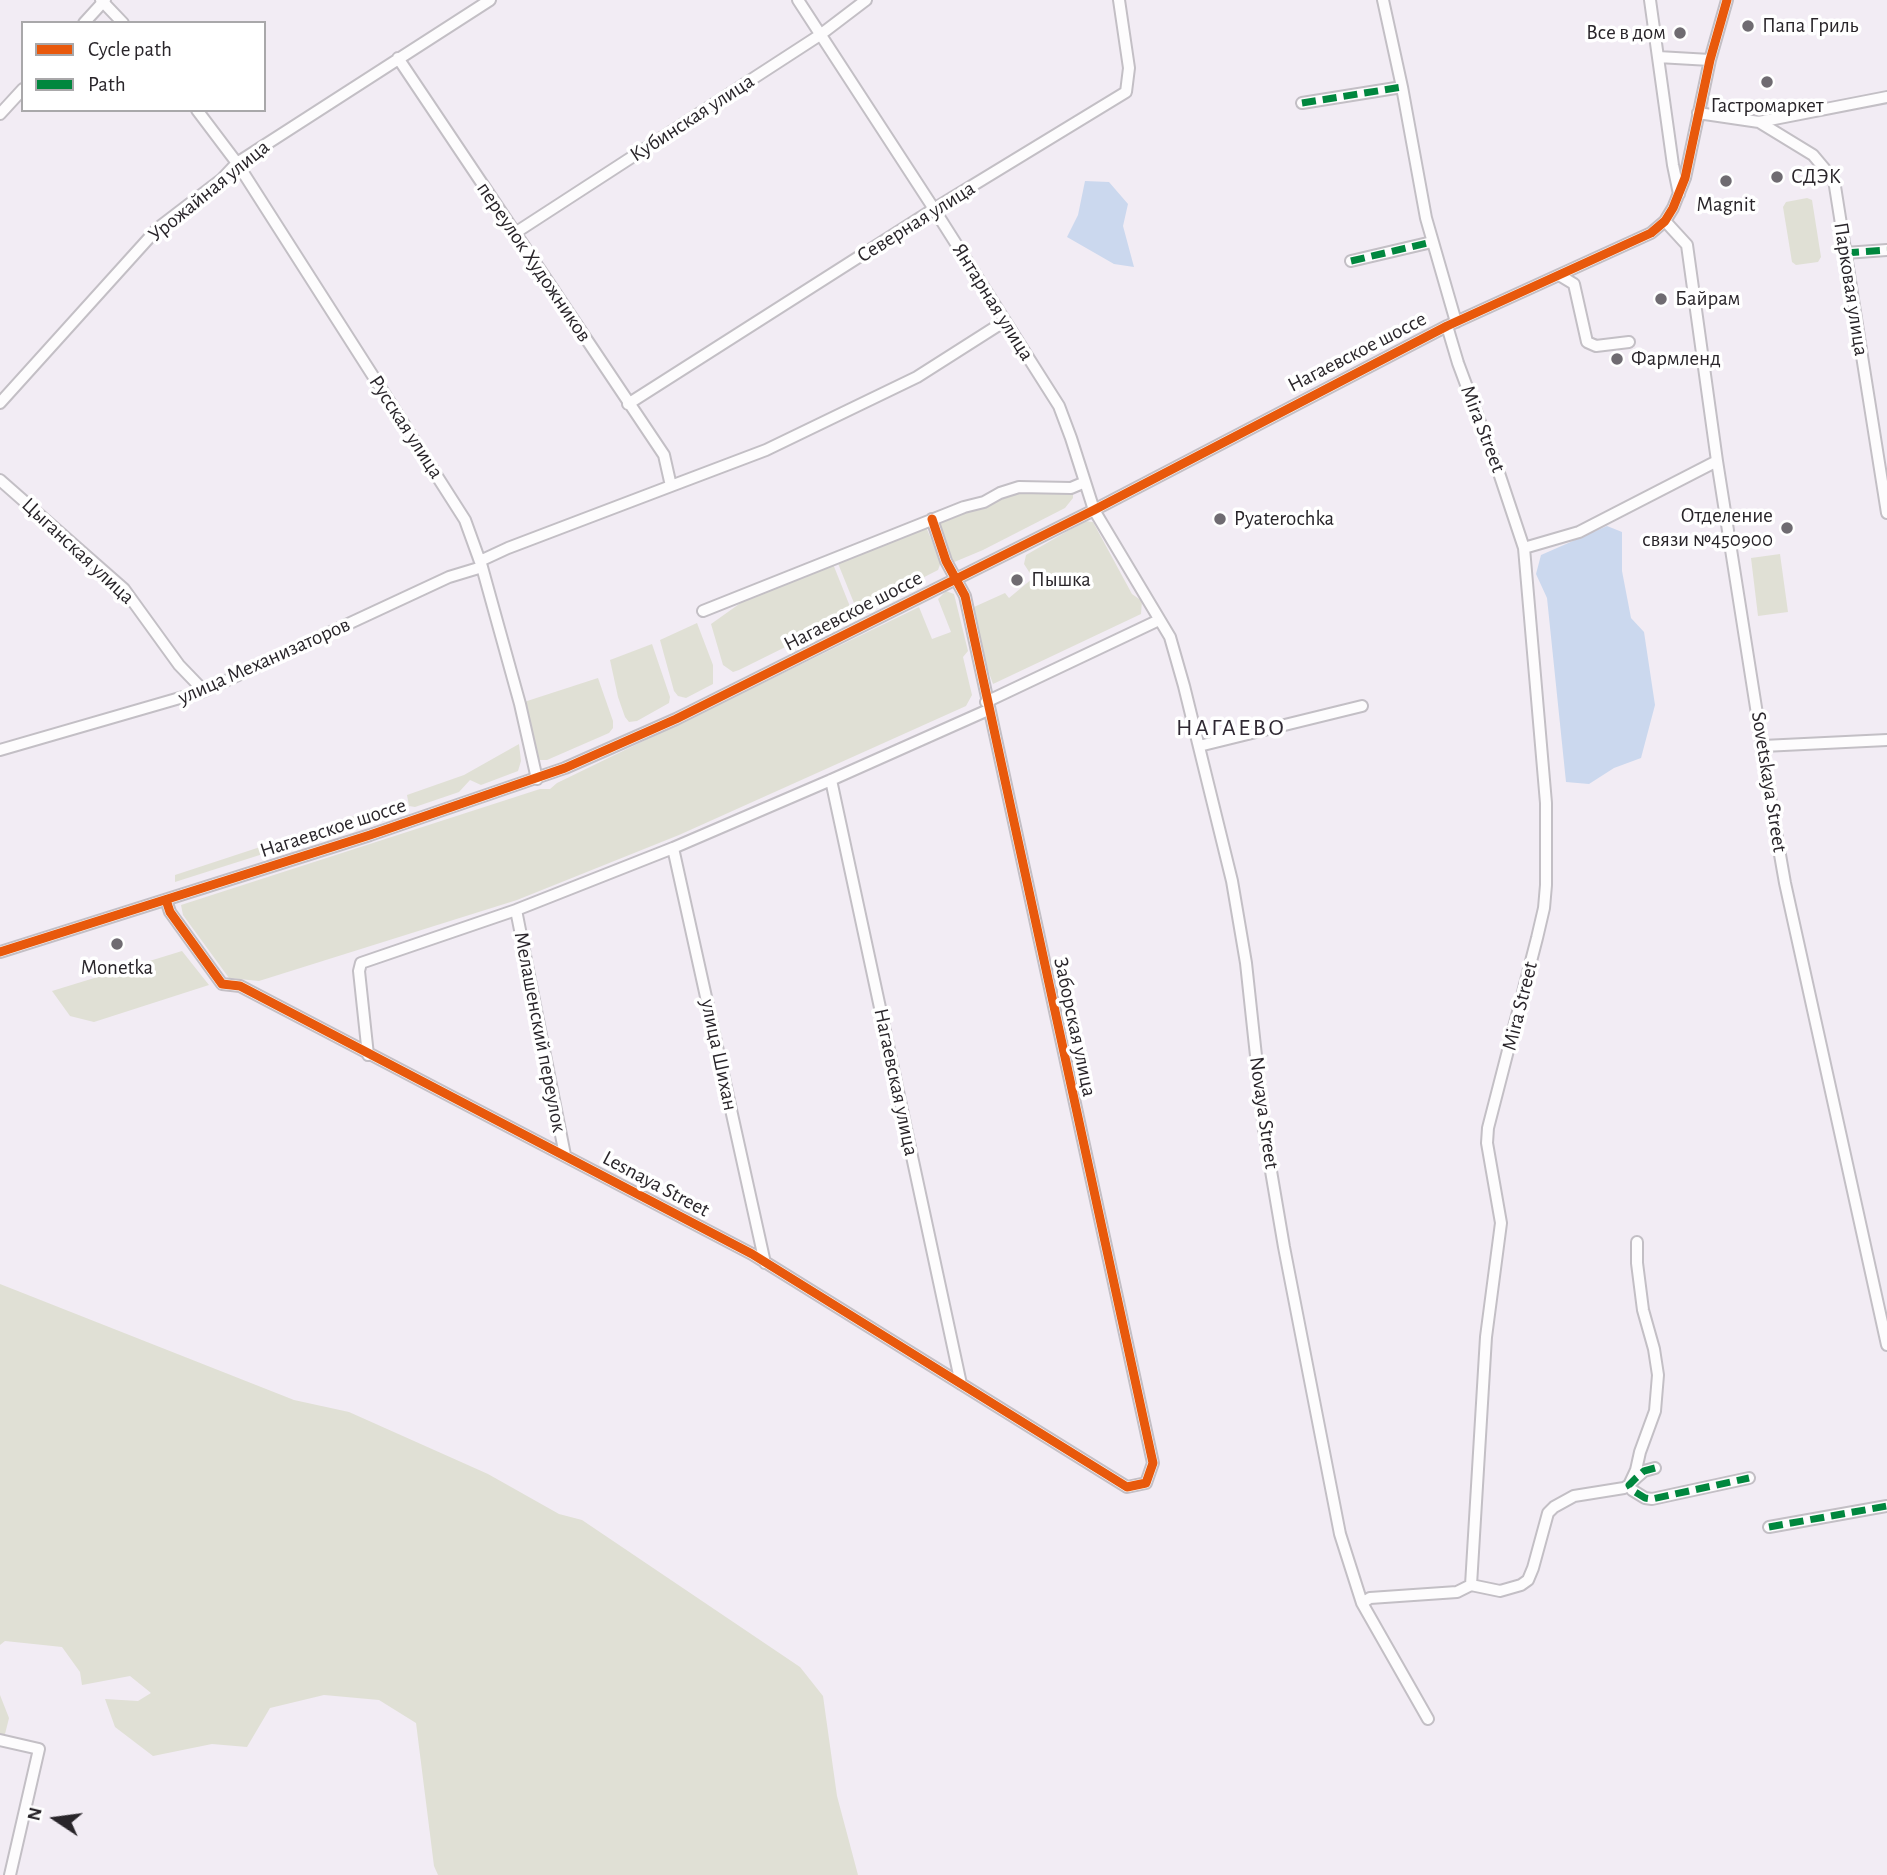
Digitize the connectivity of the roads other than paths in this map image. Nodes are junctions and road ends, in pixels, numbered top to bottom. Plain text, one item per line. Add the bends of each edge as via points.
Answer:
1 (490, 0) edge
2 (798, 0) edge
3 (866, 0) edge
4 (1119, 0) edge
5 (1382, 0) edge
6 (1650, 0) edge
7 (1727, 0) edge
8 (103, 1) edge
9 (86, 21) edge
10 (121, 21) edge
11 (820, 35) junction
12 (1658, 57) junction
13 (398, 58) junction
14 (1710, 60) junction
15 (1402, 87) junction
16 (21, 91) edge
17 (1887, 97) edge
18 (1302, 103) dead end
19 (199, 112) edge
20 (1698, 113) junction
21 (0, 114) edge
22 (1759, 122) junction
23 (237, 163) junction
24 (1679, 194) junction
25 (934, 209) junction
26 (1665, 221) junction
27 (515, 233) junction
28 (1433, 242) junction
29 (1887, 250) edge
30 (1845, 253) junction
31 (1351, 261) dead end
32 (1559, 275) junction
33 (1005, 321) junction
34 (1452, 324) junction
35 (1629, 342) dead end
36 (0, 403) edge
37 (628, 404) junction
38 (1717, 461) junction
39 (0, 480) edge
40 (1085, 482) junction
41 (671, 486) junction
42 (1094, 510) junction
43 (1887, 513) edge
44 (932, 519) junction
45 (1524, 548) junction
46 (481, 564) junction
47 (955, 579) junction
48 (703, 611) dead end
49 (1159, 620) junction
50 (204, 691) junction
51 (987, 706) junction
52 (1362, 706) dead end
53 (1887, 740) edge
54 (1199, 746) junction
55 (1763, 746) junction
56 (0, 751) edge
57 (537, 779) junction
58 (831, 780) junction
59 (673, 848) junction
60 (166, 900) junction
61 (516, 909) junction
62 (0, 952) edge
63 (368, 1055) junction
64 (565, 1155) junction
65 (1637, 1242) dead end
66 (765, 1263) junction
67 (1887, 1345) edge
68 (961, 1384) junction
69 (1656, 1468) dead end
70 (1749, 1478) dead end
71 (1146, 1483) joint
72 (1629, 1485) junction
73 (1887, 1506) edge
74 (1769, 1527) dead end
75 (1471, 1584) junction
76 (1362, 1602) junction
77 (1428, 1719) dead end
78 (0, 1740) edge
79 (10, 1875) edge

1 - 13 street, Урожайная улица
2 - 11 street, Янтарная улица
3 - 11 street, Кубинская улица
4 - 25 street, Северная улица via 1129,68 1126,92
5 - 15 street, Mira Street
6 - 12 street
7 - 14 street, Нагаевское шоссе
8 - 9 street
8 - 10 street
11 - 25 street, Янтарная улица
11 - 27 street, Кубинская улица
12 - 14 street
12 - 24 street
13 - 23 street, Урожайная улица
13 - 27 street, переулок Художников
14 - 20 street, Нагаевское шоссе
15 - 18 street
15 - 28 street, Mira Street
16 - 21 street
17 - 22 street
19 - 23 street, Русская улица
20 - 22 street, Парковая улица
20 - 24 street, Нагаевское шоссе
22 - 30 street, Парковая улица via 1813,155 1834,180
23 - 36 street, Урожайная улица via 158,228
23 - 46 street, Русская улица via 466,520
24 - 26 street, Нагаевское шоссе
25 - 33 street, Янтарная улица
25 - 37 street, Северная улица
26 - 32 street, Нагаевское шоссе via 1651,233
26 - 38 street, Sovetskaya Street via 1687,245
27 - 37 street, переулок Художников
28 - 31 street
28 - 34 street, Mira Street
29 - 30 street
30 - 43 street, Парковая улица
32 - 34 street, Нагаевское шоссе
32 - 35 street via 1574,284 1587,342 1596,346
33 - 40 street, Янтарная улица via 1059,406
33 - 41 street, улица Механизаторов via 917,377 766,450
34 - 42 street, Нагаевское шоссе
34 - 45 street, Mira Street via 1458,363
37 - 41 street, переулок Художников via 664,455
38 - 45 street via 1579,532
38 - 55 street, Sovetskaya Street
39 - 50 street, Цыганская улица via 124,589 179,665
40 - 42 street, Янтарная улица
40 - 44 street via 1071,488 1019,487
41 - 46 street, улица Механизаторов via 508,548
42 - 47 street, Нагаевское шоссе
42 - 49 street, Novaya Street
44 - 47 street, Заборская улица
44 - 48 street
45 - 75 street, Mira Street via 1546,803 1546,885 1488,1129 1501,1223 1486,1337
46 - 50 street, улица Механизаторов
46 - 57 street, Русская улица
47 - 51 street, Заборская улица via 965,596
47 - 57 street, Нагаевское шоссе via 676,719
49 - 51 street
49 - 54 street, Novaya Street via 1170,637
50 - 56 street, улица Механизаторов
51 - 58 street
51 - 71 street, Заборская улица via 1153,1464
52 - 54 street
53 - 55 street
54 - 76 street, Novaya Street via 1232,881 1246,963 1264,1130 1284,1247 1340,1534
55 - 67 street, Sovetskaya Street via 1786,883
57 - 60 street, Нагаевское шоссе
58 - 59 street
58 - 68 street, Нагаевская улица
59 - 61 street
59 - 66 street, улица Шихан
60 - 62 street, Нагаевское шоссе
60 - 63 street, Lesnaya Street via 222,984 240,986
61 - 63 street via 361,963
61 - 64 street, Мелашенский переулок
63 - 64 street, Lesnaya Street
64 - 66 street, Lesnaya Street
65 - 72 street via 1643,1310 1658,1375 1655,1411
66 - 68 street, Lesnaya Street
68 - 71 street, Lesnaya Street via 1127,1488
69 - 72 street via 1644,1471
70 - 72 street via 1652,1499 1638,1495
72 - 75 street via 1574,1496 1554,1507 1548,1513 1528,1580 1521,1585 1500,1591
73 - 74 street
75 - 76 street via 1457,1592
76 - 77 street, Novaya Street
78 - 79 street via 39,1749

